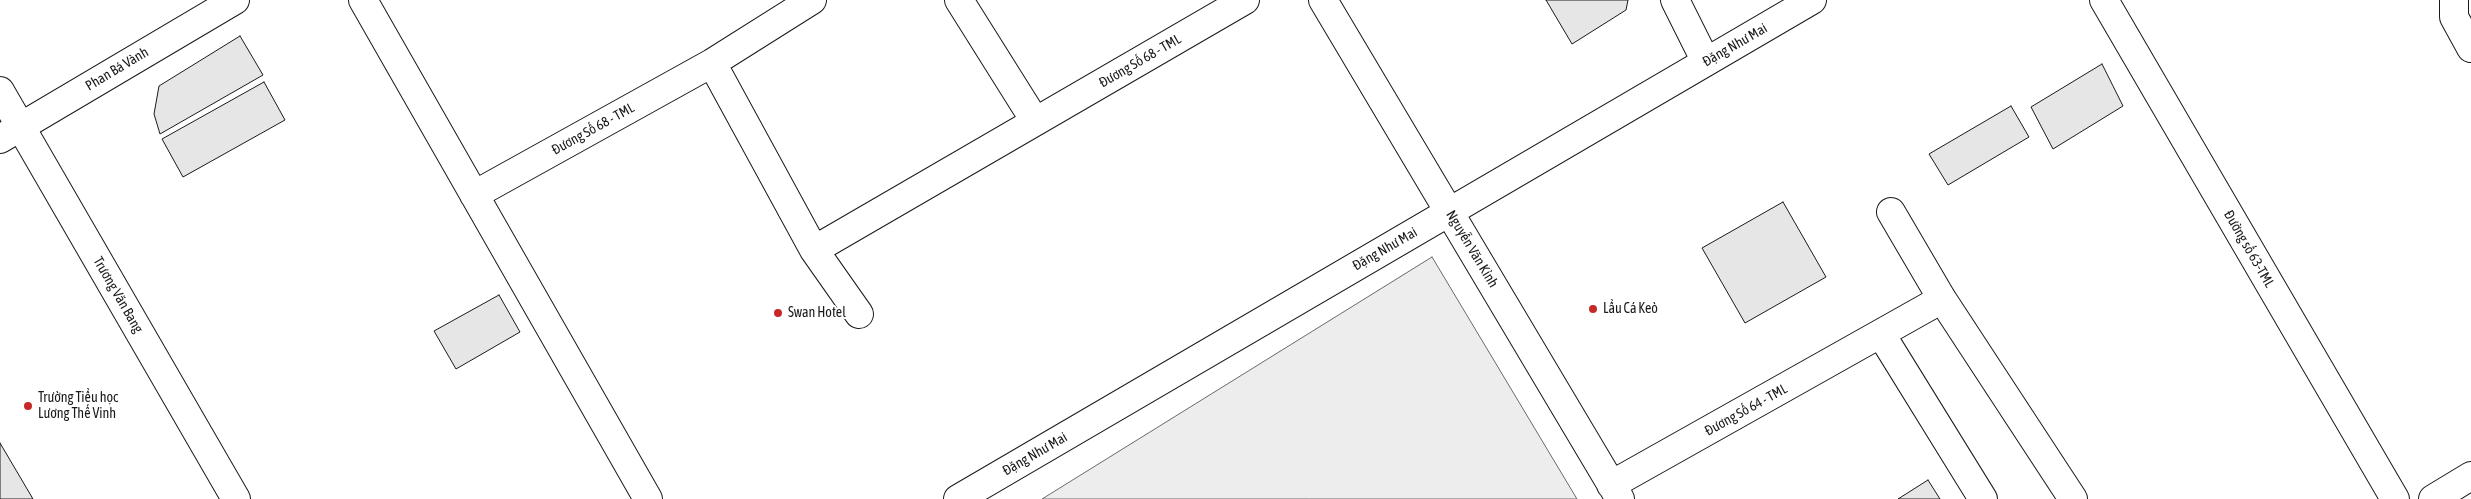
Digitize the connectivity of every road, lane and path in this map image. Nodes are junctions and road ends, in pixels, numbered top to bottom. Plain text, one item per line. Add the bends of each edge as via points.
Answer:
1 (235, 0) edge
2 (362, 0) edge
3 (812, 0) edge
4 (959, 0) edge
5 (1245, 0) edge
6 (1323, 0) edge
7 (1675, 0) edge
8 (1812, 0) edge
9 (2104, 0) edge
10 (2454, 0) edge
11 (2471, 48) edge
12 (1706, 62) junction
13 (712, 63) junction
14 (0, 91) edge
15 (1035, 121) junction
16 (10, 132) edge
17 (474, 195) junction
18 (1450, 211) junction
19 (1891, 212) dead end
20 (814, 250) junction
21 (1942, 299) junction
22 (859, 314) dead end
23 (1881, 334) junction
24 (2471, 476) edge
25 (1616, 492) edge
26 (236, 499) edge
27 (648, 499) edge
28 (958, 499) edge
29 (1983, 499) edge
30 (2073, 499) edge
31 (2395, 499) edge
32 (2433, 499) edge

1 - 16 street, Phan Bá Vành
2 - 17 street
3 - 13 street, Đương Số 68 - TML
4 - 15 street
5 - 15 street, Đương Số 68 - TML
6 - 18 street, Nguyễn Văn Kỉnh
7 - 12 street
8 - 12 street, Đặng Như Mai
9 - 31 street, Đường số 63-TML
10 - 11 street via 2454,17
12 - 18 street, Đặng Như Mai
13 - 17 street, Đương Số 68 - TML
13 - 20 street
14 - 16 street, Trương Văn Bang
15 - 20 street, Đương Số 68 - TML
16 - 26 street, Trương Văn Bang
17 - 27 street
18 - 25 street, Nguyễn Văn Kỉnh
18 - 28 street, Đặng Như Mai
19 - 21 street
20 - 22 street
21 - 23 street, Đương Số 64 - TML
21 - 30 street
23 - 25 street, Đương Số 64 - TML
23 - 29 street
24 - 32 street

